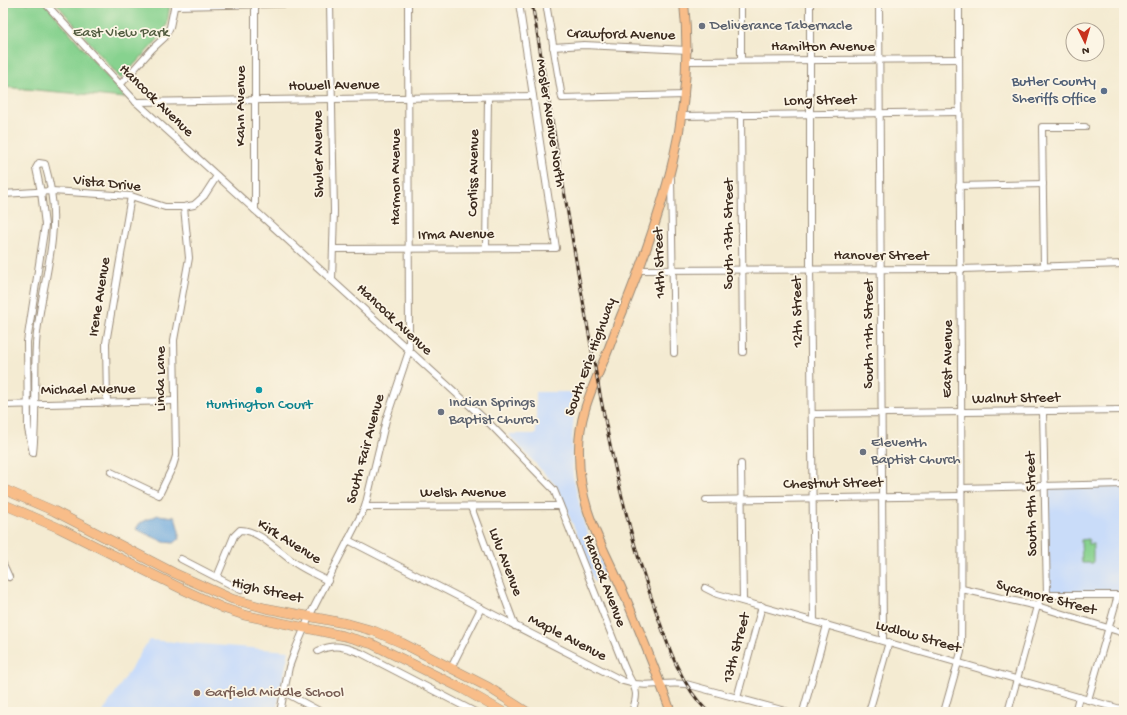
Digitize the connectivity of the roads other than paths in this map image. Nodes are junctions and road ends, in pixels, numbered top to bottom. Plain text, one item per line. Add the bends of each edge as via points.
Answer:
1 (45, 3) edge
2 (323, 3) edge
3 (330, 3) edge
4 (408, 3) edge
5 (519, 3) edge
6 (546, 3) edge
7 (684, 3) edge
8 (741, 3) edge
9 (810, 3) edge
10 (879, 3) edge
11 (959, 3) edge
12 (255, 4) edge
13 (174, 5) edge
14 (554, 47) junction
15 (688, 50) junction
16 (959, 59) junction
17 (741, 60) junction
18 (810, 60) junction
19 (880, 60) junction
20 (688, 61) junction
21 (120, 85) junction
22 (684, 95) junction
23 (533, 96) junction
24 (409, 98) junction
25 (488, 98) junction
26 (331, 99) junction
27 (254, 100) junction
28 (136, 102) junction
29 (959, 112) junction
30 (880, 113) junction
31 (741, 115) junction
32 (809, 115) junction
33 (682, 116) junction
34 (1085, 127) dead end
35 (670, 174) junction
36 (217, 176) junction
37 (1043, 184) junction
38 (959, 186) junction
39 (52, 191) junction
40 (41, 192) junction
41 (3, 194) edge
42 (130, 196) junction
43 (184, 207) junction
44 (255, 210) junction
45 (486, 248) junction
46 (556, 248) joint
47 (409, 249) junction
48 (333, 250) junction
49 (1124, 264) edge
50 (1044, 266) junction
51 (810, 268) junction
52 (962, 268) junction
53 (882, 269) junction
54 (639, 270) junction
55 (742, 270) junction
56 (673, 271) junction
57 (332, 280) junction
58 (409, 351) junction
59 (743, 352) dead end
60 (674, 353) dead end
61 (174, 401) junction
62 (107, 403) junction
63 (3, 405) edge
64 (27, 405) junction
65 (34, 405) junction
66 (1124, 410) edge
67 (1044, 412) junction
68 (960, 413) junction
69 (812, 414) junction
70 (882, 414) junction
71 (741, 464) dead end
72 (111, 472) dead end
73 (1124, 484) edge
74 (1045, 486) junction
75 (961, 488) junction
76 (3, 490) edge
77 (961, 496) junction
78 (882, 497) junction
79 (742, 498) junction
80 (811, 498) junction
81 (706, 500) dead end
82 (3, 504) edge
83 (560, 506) junction
84 (365, 507) junction
85 (471, 507) junction
86 (348, 540) junction
87 (181, 559) dead end
88 (3, 564) edge
89 (5, 571) edge
90 (9, 577) dead end
91 (217, 577) junction
92 (328, 581) junction
93 (705, 588) dead end
94 (962, 589) junction
95 (241, 590) dead end
96 (1047, 595) junction
97 (1121, 595) edge
98 (743, 601) junction
99 (762, 606) junction
100 (1037, 606) junction
101 (481, 608) junction
102 (310, 615) junction
103 (814, 621) junction
104 (827, 625) junction
105 (515, 626) junction
106 (304, 628) junction
107 (1108, 628) junction
108 (1124, 633) edge
109 (886, 641) junction
110 (318, 651) dead end
111 (959, 662) junction
112 (624, 666) junction
113 (451, 668) junction
114 (614, 676) junction
115 (1018, 680) junction
116 (633, 684) junction
117 (660, 684) junction
118 (284, 692) junction
119 (1079, 697) junction
120 (737, 698) junction
121 (1088, 700) junction
122 (1124, 710) edge
123 (280, 712) edge
124 (321, 712) edge
125 (475, 712) edge
126 (503, 712) edge
127 (527, 712) edge
128 (632, 712) edge
129 (670, 712) edge
130 (789, 712) edge
131 (803, 712) edge
132 (869, 712) edge
133 (944, 712) edge
134 (1008, 712) edge
135 (1075, 712) edge

1 - 21 street, Hancock Avenue
2 - 12 street
3 - 26 street, Shuler Avenue
4 - 24 street, Harmon Avenue
5 - 23 street, Mosler Avenue North
6 - 14 street
7 - 15 main road, South Erie Highway
8 - 17 street
9 - 18 street, 12th Street
10 - 19 street, South 11th Street
11 - 16 street, East Avenue
12 - 13 street
12 - 27 street, Kahn Avenue
13 - 21 street via 170,27 165,37
14 - 15 street, Crawford Avenue via 584,45
14 - 22 street via 562,98
15 - 20 main road, South Erie Highway
16 - 19 street, Hamilton Avenue
16 - 29 street, East Avenue
17 - 18 street, Hamilton Avenue
17 - 20 street, Hamilton Avenue
18 - 19 street, Hamilton Avenue
18 - 32 street, 12th Street
19 - 30 street, South 11th Street
20 - 22 main road, South Erie Highway
21 - 28 street, Hancock Avenue
22 - 33 main road, South Erie Highway
23 - 25 street, Howell Avenue
23 - 46 street, Mosler Avenue North
24 - 25 street, Howell Avenue
24 - 26 street, Howell Avenue
24 - 47 street, Harmon Avenue
25 - 45 street, Corliss Avenue
26 - 27 street, Howell Avenue
26 - 48 street, Shuler Avenue
27 - 28 street, Howell Avenue
27 - 44 street, Kahn Avenue
28 - 36 street, Hancock Avenue
29 - 30 street, Long Street
29 - 38 street, East Avenue
30 - 32 street, Long Street
30 - 53 street, South 11th Street
31 - 32 street, Long Street
31 - 33 street, Long Street
31 - 55 street, South 13th Street
32 - 51 street, 12th Street
33 - 35 main road, South Erie Highway
34 - 37 street via 1042,127
35 - 54 main road, South Erie Highway via 655,227
35 - 56 street, 14th Street
36 - 43 street, Vista Drive via 204,196 194,205
36 - 44 street, Hancock Avenue
37 - 38 street
37 - 50 street
38 - 52 street, East Avenue
39 - 40 street, Vista Drive
39 - 40 street via 45,164 39,163 36,168
39 - 42 street, Vista Drive
39 - 65 street via 52,238 38,323
40 - 41 street, Vista Drive
40 - 64 street via 44,230 28,334
42 - 43 street, Vista Drive via 165,207
42 - 62 street, Irene Avenue via 106,343
43 - 61 street, Linda Lane via 189,258 174,340
44 - 57 street, Hancock Avenue
45 - 46 street, Irma Avenue
45 - 47 street, Irma Avenue
47 - 48 street, Irma Avenue
47 - 58 street, Harmon Avenue
48 - 57 street, Shuler Avenue
49 - 50 street, Hanover Street
50 - 52 street, Hanover Street
51 - 53 street, Hanover Street
51 - 55 street, Hanover Street
51 - 69 street, 12th Street
52 - 53 street, Hanover Street
52 - 68 street, East Avenue
53 - 70 street, South 11th Street
54 - 56 street, Hanover Street
54 - 117 main road, South Erie Highway via 587,400 580,428 579,461 583,496 591,523 623,591
55 - 56 street, Hanover Street
55 - 59 street, South 13th Street
56 - 60 street, 14th Street
57 - 58 street, Hancock Avenue
58 - 83 street, Hancock Avenue via 490,424 554,490
58 - 84 street, South Fair Avenue via 386,420
61 - 62 street, Michael Avenue
61 - 72 street, Linda Lane via 176,456 159,495
62 - 65 street, Michael Avenue
63 - 64 street, Michael Avenue
64 - 65 street, Michael Avenue
64 - 65 street via 33,453 36,426
66 - 67 street, Walnut Street
67 - 68 street, Walnut Street
67 - 74 street, South 9th Street
68 - 70 street, Walnut Street
68 - 75 street, East Avenue
69 - 70 street, Walnut Street
69 - 80 street, 12th Street
70 - 78 street, South 11th Street
71 - 79 street
73 - 74 street
74 - 75 street
74 - 96 street, South 9th Street
75 - 77 street, East Avenue
76 - 102 highway, High Street via 54,511 211,591 250,604
77 - 78 street, Chestnut Street
77 - 94 street, East Avenue
78 - 80 street, Chestnut Street
78 - 109 street, South 11th Street
79 - 80 street, Chestnut Street
79 - 81 street, Chestnut Street
79 - 98 street
80 - 103 street, 12th Street
82 - 106 highway, High Street via 59,528 223,608
83 - 85 street, Welsh Avenue
83 - 112 street, Hancock Avenue
84 - 85 street, Welsh Avenue
84 - 86 street, South Fair Avenue
85 - 105 street, Lulu Avenue
86 - 92 street, South Fair Avenue
86 - 101 street, Maple Avenue
87 - 91 street
88 - 89 street
89 - 90 street
91 - 92 street, Kirk Avenue via 234,536 240,530 248,530 295,564
91 - 95 street
92 - 102 street, South Fair Avenue
93 - 98 street, Ludlow Street
94 - 100 street, Sycamore Street
94 - 111 street, East Avenue
96 - 97 street
96 - 100 street via 1041,598
97 - 107 street
98 - 99 street, Ludlow Street
99 - 103 street, Ludlow Street
99 - 120 street, 13th Street
100 - 107 street, Sycamore Street
100 - 115 street
101 - 105 street, Maple Avenue
101 - 113 street
102 - 106 street, South Fair Avenue
102 - 113 highway, High Street via 374,631 402,642
103 - 104 street, Ludlow Street
104 - 109 street, Ludlow Street
104 - 131 street
105 - 114 street, Maple Avenue
106 - 118 street, South Fair Avenue via 289,667
106 - 126 highway, High Street via 372,644 398,655
107 - 108 street, Sycamore Street
107 - 121 street
109 - 111 street, Ludlow Street
109 - 132 street, South 11th Street
110 - 125 street via 328,646 343,646
111 - 115 street, Ludlow Street
111 - 133 street, East Avenue
112 - 114 street
112 - 116 street, Hancock Avenue
113 - 127 highway, High Street via 488,687
114 - 116 street, Maple Avenue
115 - 119 street, Ludlow Street
115 - 134 street
116 - 117 street, Maple Avenue
116 - 128 street, Hancock Avenue via 637,696
117 - 120 street, Maple Avenue via 686,684
117 - 129 main road, South Erie Highway
118 - 123 street, South Fair Avenue
118 - 124 street
119 - 121 street, Ludlow Street
119 - 135 street
120 - 130 street, Maple Avenue
121 - 122 street, Ludlow Street

